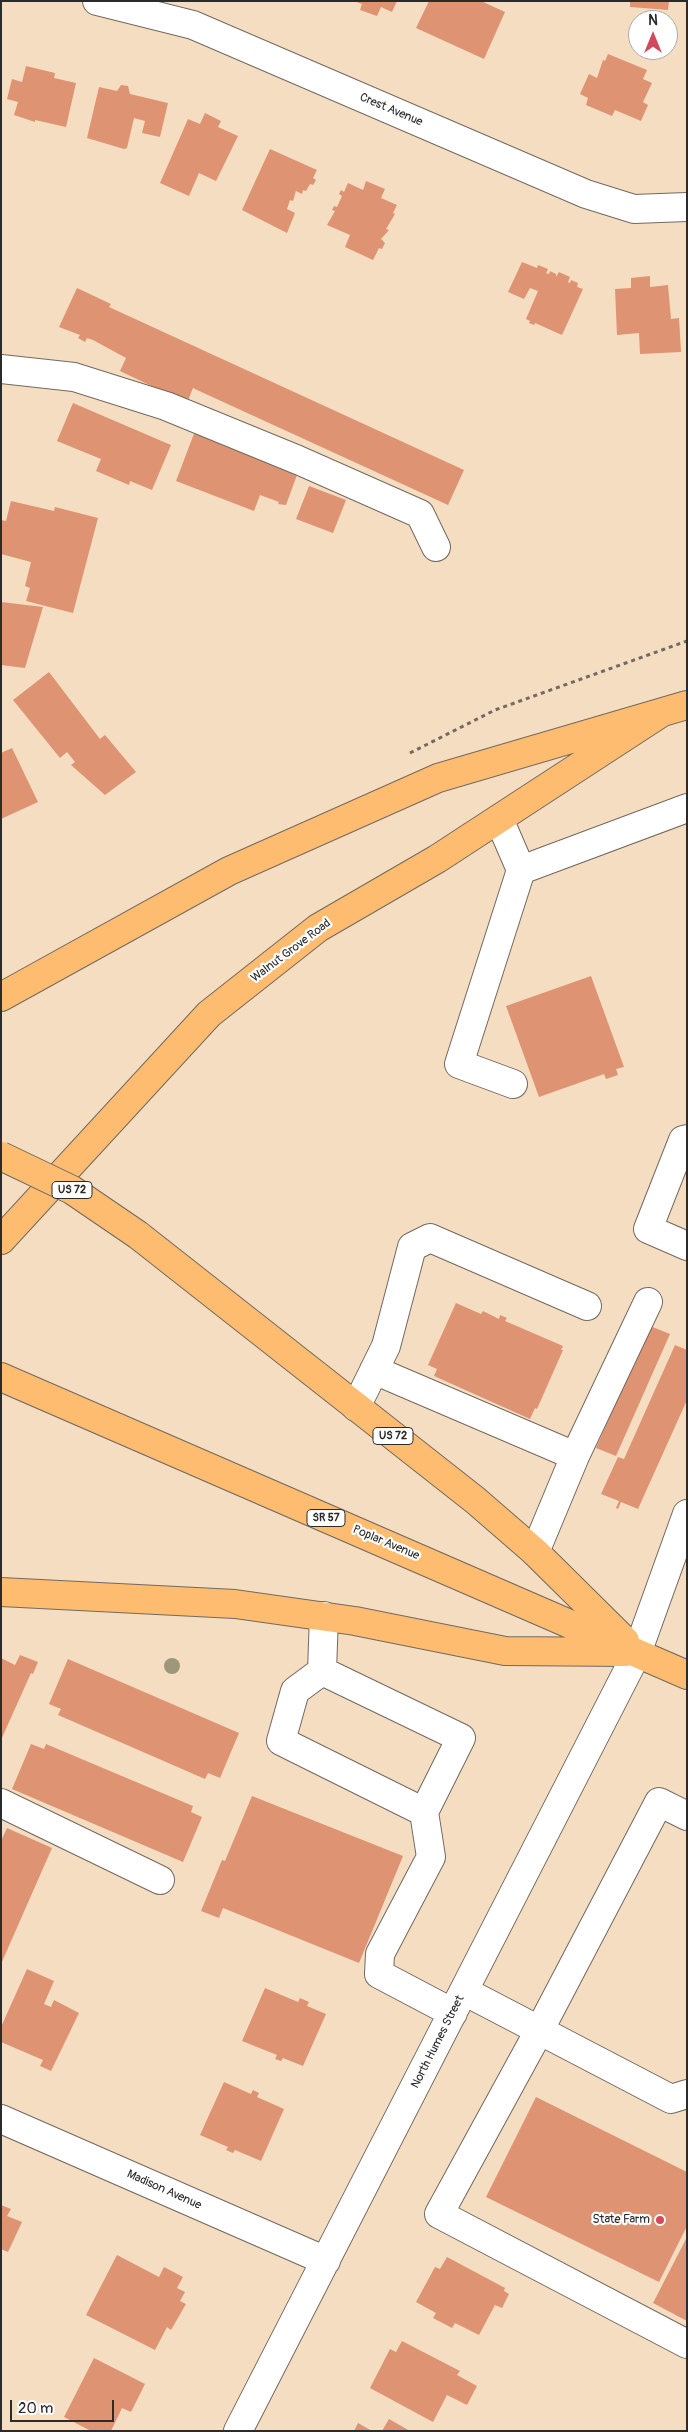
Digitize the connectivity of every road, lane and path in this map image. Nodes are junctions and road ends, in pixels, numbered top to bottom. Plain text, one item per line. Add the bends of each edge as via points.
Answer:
1 (97, 1) edge
2 (687, 207) edge
3 (1, 369) edge
4 (436, 547) dead end
5 (687, 705) edge
6 (661, 713) junction
7 (687, 808) edge
8 (499, 819) junction
9 (521, 870) junction
10 (1, 997) edge
11 (513, 1084) dead end
12 (687, 1138) edge
13 (1, 1156) edge
14 (1, 1240) edge
15 (687, 1246) edge
16 (648, 1302) dead end
17 (587, 1306) dead end
18 (374, 1370) junction
19 (8, 1380) edge
20 (356, 1407) junction
21 (575, 1456) junction
22 (687, 1514) edge
23 (535, 1552) junction
24 (1, 1592) edge
25 (324, 1616) junction
26 (637, 1652) junction
27 (322, 1671) junction
28 (687, 1676) edge
29 (1, 1803) edge
30 (424, 1812) junction
31 (687, 1816) edge
32 (160, 1880) dead end
33 (458, 2002) junction
34 (539, 2031) junction
35 (687, 2094) edge
36 (1, 2119) edge
37 (326, 2261) junction
38 (687, 2344) edge
39 (238, 2431) edge

1 - 2 street, Crest Avenue via 194,25 586,194 634,209
3 - 4 street via 74,377 166,406 420,514
5 - 6 main road, Walnut Grove Road
6 - 8 main road, Walnut Grove Road
6 - 10 main road, Walnut Grove Road via 438,778 229,871
7 - 9 street
8 - 9 street
8 - 14 main road, Walnut Grove Road via 318,928 209,1014
9 - 11 street via 459,1064
12 - 15 street via 683,1140 648,1229
13 - 20 main road, US 72, bridge via 72,1190 138,1235
16 - 21 street
17 - 18 street via 430,1238 412,1247 386,1346
18 - 20 street
18 - 21 street
19 - 26 main road, Poplar Avenue / SR 57
20 - 23 main road, US 72 via 475,1500
21 - 23 street
22 - 26 street, North Humes Street
23 - 26 main road, US 72
24 - 25 main road, US 72 via 235,1604
25 - 26 main road, US 72 via 505,1651
25 - 27 street
26 - 28 main road, Poplar Avenue / US 72
26 - 33 street, North Humes Street
27 - 30 street via 461,1738
27 - 30 street via 294,1691 281,1741
29 - 32 street
30 - 33 street via 431,1857 380,1954 379,1974
31 - 34 street via 659,1802
33 - 34 street
33 - 37 street, North Humes Street
34 - 35 street via 671,2100
34 - 38 street via 439,2214
36 - 37 street, Madison Avenue
37 - 39 street, North Humes Street

